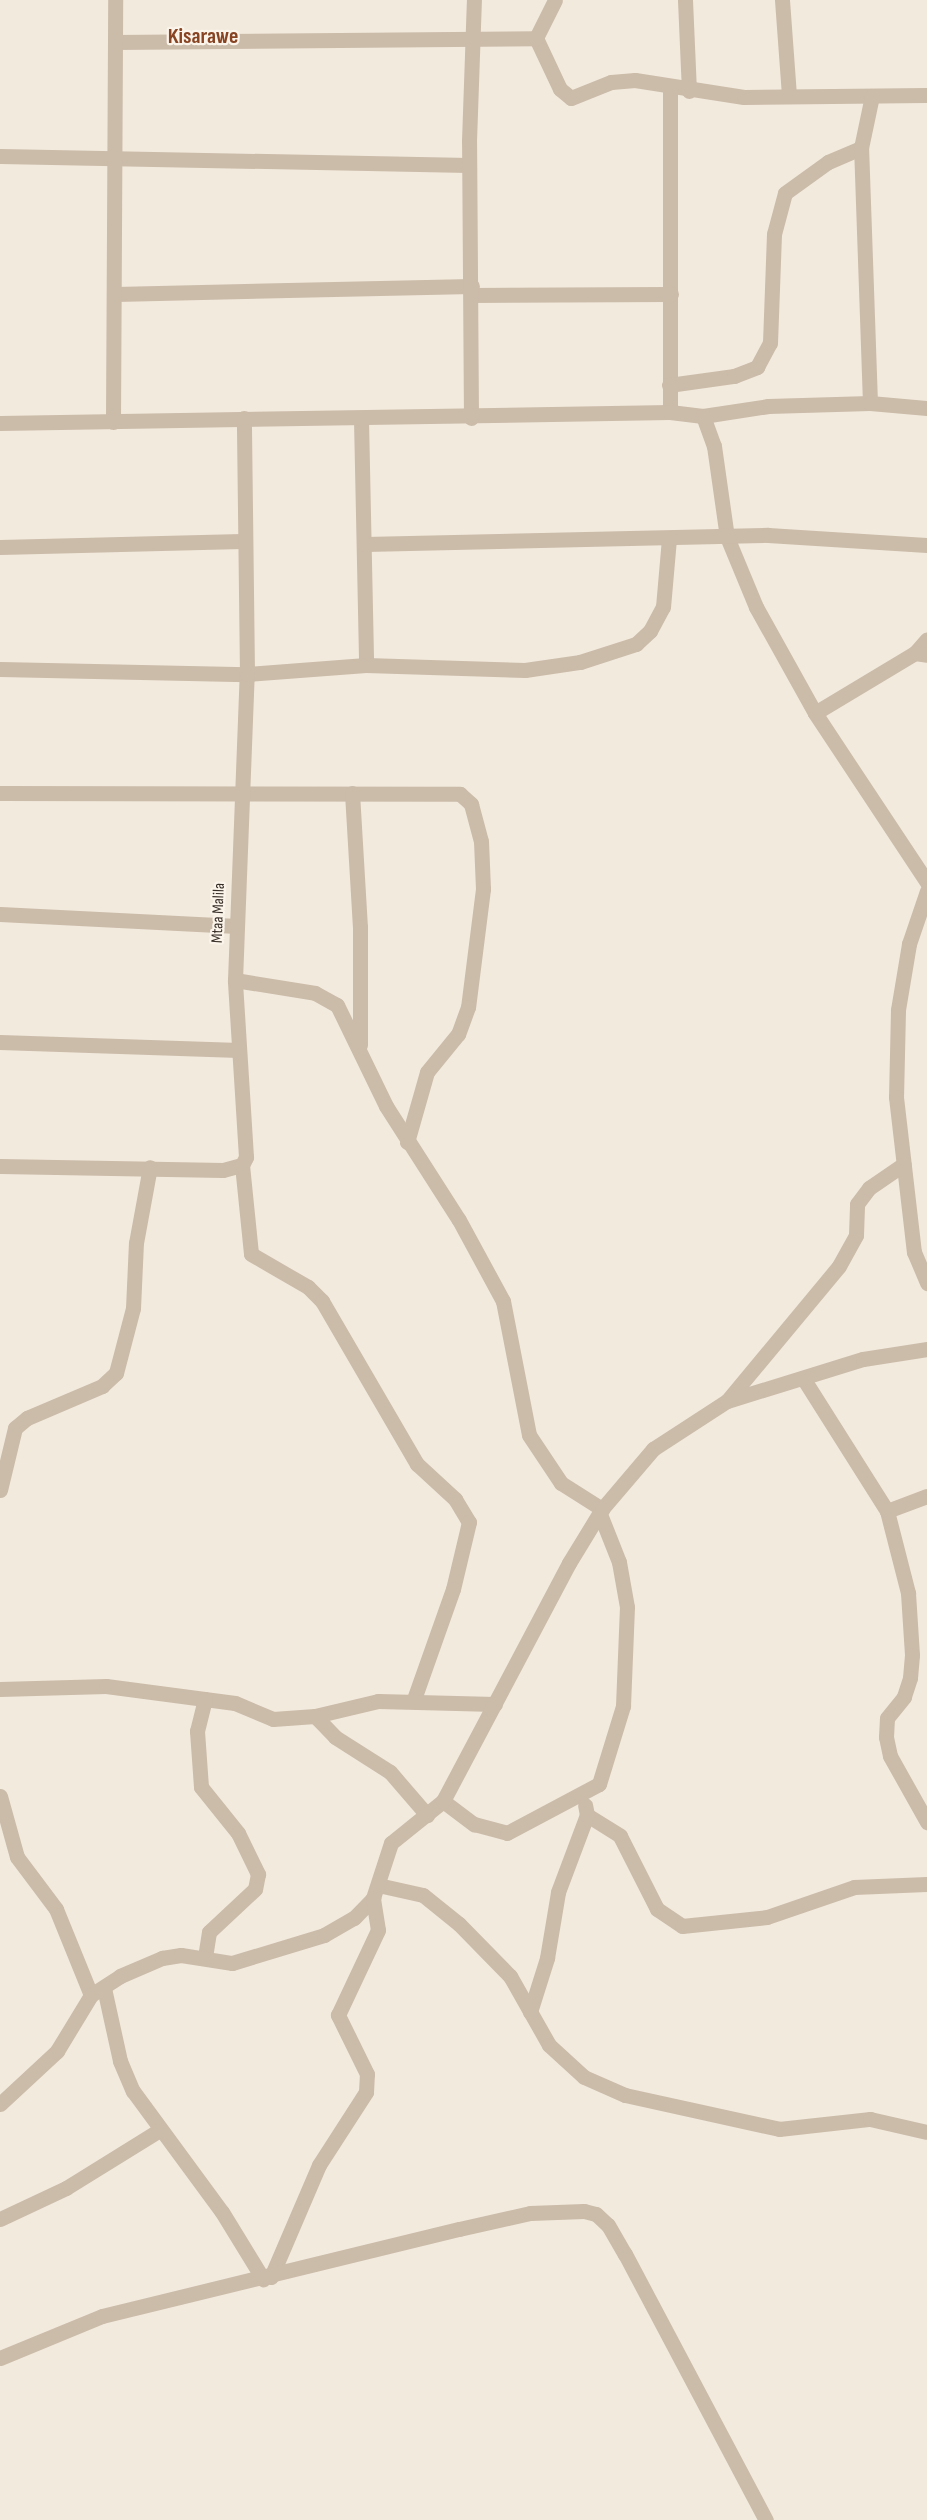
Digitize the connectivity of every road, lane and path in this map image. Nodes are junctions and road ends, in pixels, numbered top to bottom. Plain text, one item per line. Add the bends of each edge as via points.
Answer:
1 (115, 0) edge
2 (474, 0) edge
3 (555, 0) edge
4 (685, 0) edge
5 (782, 0) edge
6 (536, 38) junction
7 (474, 40) junction
8 (115, 42) junction
9 (670, 86) junction
10 (689, 91) junction
11 (927, 95) edge
12 (789, 96) junction
13 (872, 96) junction
14 (861, 148) junction
15 (0, 156) edge
16 (117, 158) junction
17 (469, 165) junction
18 (472, 290) junction
19 (115, 294) junction
20 (671, 294) junction
21 (669, 385) junction
22 (870, 403) junction
23 (927, 408) edge
24 (670, 412) junction
25 (704, 416) junction
26 (244, 418) junction
27 (471, 418) junction
28 (361, 419) junction
29 (113, 422) junction
30 (0, 423) edge
31 (727, 537) junction
32 (669, 538) junction
33 (242, 542) junction
34 (365, 544) junction
35 (927, 545) edge
36 (0, 547) edge
37 (927, 639) edge
38 (921, 654) edge
39 (366, 665) junction
40 (0, 669) edge
41 (247, 674) junction
42 (815, 713) junction
43 (352, 793) junction
44 (0, 794) edge
45 (241, 797) junction
46 (927, 882) edge
47 (927, 891) edge
48 (0, 914) edge
49 (237, 926) junction
50 (236, 980) junction
51 (0, 1042) edge
52 (360, 1048) junction
53 (239, 1050) junction
54 (407, 1142) junction
55 (904, 1164) junction
56 (242, 1165) junction
57 (0, 1166) edge
58 (150, 1167) junction
59 (927, 1283) edge
60 (927, 1349) edge
61 (803, 1378) junction
62 (727, 1401) junction
63 (0, 1490) edge
64 (927, 1496) edge
65 (601, 1511) junction
66 (887, 1511) junction
67 (0, 1689) edge
68 (205, 1699) junction
69 (414, 1699) junction
70 (495, 1704) junction
71 (315, 1716) junction
72 (0, 1796) edge
73 (583, 1796) junction
74 (443, 1801) junction
75 (427, 1815) junction
76 (587, 1815) junction
77 (927, 1822) edge
78 (927, 1884) edge
79 (375, 1891) junction
80 (205, 1958) junction
81 (98, 1992) junction
82 (530, 2012) junction
83 (0, 2104) edge
84 (158, 2131) junction
85 (927, 2132) edge
86 (0, 2219) edge
87 (267, 2278) junction
88 (0, 2358) edge
89 (766, 2520) edge

1 - 8 street
2 - 7 street
3 - 6 street
4 - 10 street
5 - 12 street
6 - 7 street
6 - 9 street via 560,90 571,98 611,82
7 - 8 street
7 - 17 street
8 - 16 street
9 - 10 street
9 - 20 street
10 - 12 street
11 - 13 street
12 - 13 street
13 - 14 street
14 - 21 street via 828,162 784,194 774,234 770,343 757,367 734,376
14 - 22 street
15 - 16 street
16 - 17 street
16 - 19 street
17 - 18 street
18 - 19 street
18 - 20 street
18 - 27 street
19 - 29 street
20 - 21 street
21 - 24 street
22 - 23 street
22 - 25 street via 768,406
24 - 25 street
24 - 27 street
25 - 31 street via 714,446
26 - 28 street
26 - 29 street
26 - 33 street, Mtaa Malila
27 - 28 street
28 - 34 street
29 - 30 street
31 - 32 street
31 - 35 street
31 - 42 street via 756,607
32 - 34 street
32 - 39 street via 663,607 650,631 636,644 580,662 525,670
33 - 36 street
33 - 41 street, Mtaa Malila
34 - 39 street
37 - 38 street
38 - 42 street
39 - 41 street
40 - 41 street
41 - 45 street, Mtaa Malila
42 - 46 street
43 - 45 street
43 - 52 street via 360,927
43 - 54 street via 460,794 471,804 481,842 483,889 468,1007 458,1034 427,1072
44 - 45 street
45 - 49 street, Mtaa Malila
47 - 55 street via 909,944 898,1010 896,1097
48 - 49 street
49 - 50 street, Mtaa Malila
50 - 52 street via 331,999
50 - 53 street, Mtaa Malila
51 - 53 street
52 - 54 street
53 - 56 street, Mtaa Malila via 248,1139
54 - 65 street via 459,1220 503,1301 529,1435 561,1483
55 - 59 street via 914,1252
55 - 62 street via 857,1204 856,1235 839,1266
56 - 58 street via 223,1170
56 - 69 street, Mtaa Malila via 251,1254 308,1287 322,1301 417,1464 454,1499 469,1522 453,1589
57 - 58 street
58 - 63 street via 136,1243 134,1308 116,1373 102,1386 27,1418 15,1428
60 - 61 street via 863,1359
61 - 62 street
61 - 66 street
62 - 65 street via 653,1449
64 - 66 street
65 - 70 street
65 - 73 street via 619,1562 627,1607 623,1706 599,1784
66 - 77 street via 908,1593 912,1655 904,1697 888,1718 886,1737 891,1756
67 - 68 street via 106,1686
68 - 71 street via 235,1703 273,1719
68 - 80 street via 197,1731 201,1787 238,1833 258,1874 255,1889 209,1932
69 - 70 street
69 - 71 street via 378,1701
70 - 74 street
71 - 75 street via 335,1737 390,1772
72 - 81 street via 17,1857 56,1909
73 - 74 street via 507,1833 474,1824
73 - 76 street
74 - 75 street
75 - 79 street via 391,1843
76 - 78 street via 620,1836 657,1909 682,1926 767,1917 854,1887
76 - 82 street via 560,1883
79 - 80 street via 354,1918 324,1935 232,1963
79 - 82 street via 423,1895 459,1924 510,1976
79 - 87 street via 378,1930 338,2015 367,2074 366,2092 319,2166
80 - 81 street via 162,1958
81 - 83 street via 51,2058
81 - 84 street via 120,2061
82 - 85 street via 549,2045 584,2077 625,2095 779,2129 870,2119
84 - 86 street via 66,2188
84 - 87 street via 222,2212
87 - 88 street via 102,2316
87 - 89 street via 530,2214 596,2214 626,2254

